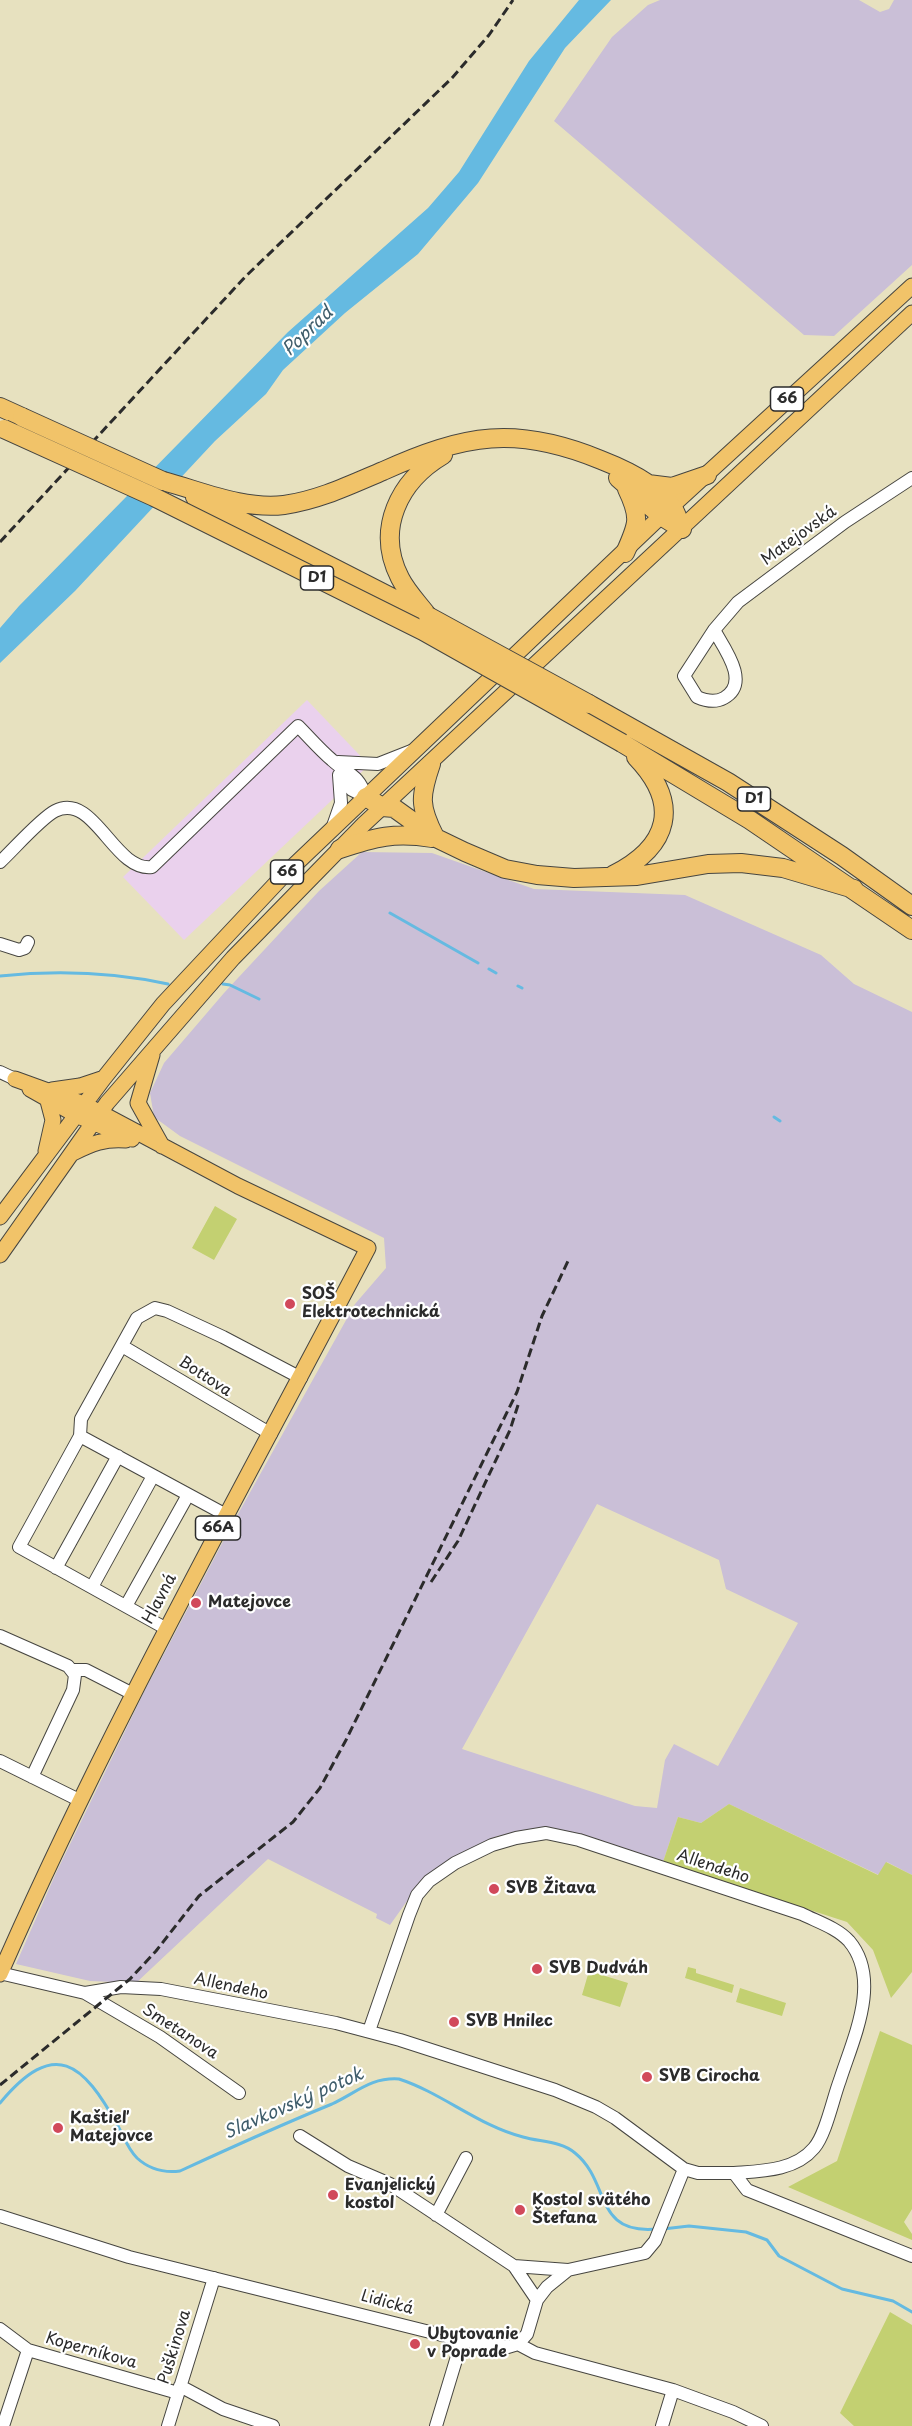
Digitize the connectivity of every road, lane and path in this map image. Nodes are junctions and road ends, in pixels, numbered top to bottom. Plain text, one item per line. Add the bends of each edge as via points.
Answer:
1 (912, 286) edge
2 (912, 313) edge
3 (0, 407) edge
4 (2, 428) edge
5 (707, 476) junction
6 (912, 478) edge
7 (164, 481) junction
8 (624, 482) junction
9 (645, 484) junction
10 (667, 511) junction
11 (682, 528) junction
12 (624, 553) junction
13 (428, 616) junction
14 (714, 630) junction
15 (622, 743) junction
16 (417, 748) junction
17 (333, 762) junction
18 (431, 764) junction
19 (339, 775) junction
20 (366, 797) junction
21 (382, 807) junction
22 (332, 829) junction
23 (407, 834) junction
24 (435, 838) junction
25 (340, 849) junction
26 (0, 862) edge
27 (611, 876) junction
28 (854, 889) junction
29 (912, 906) edge
30 (912, 930) edge
31 (28, 942) dead end
32 (0, 944) edge
33 (156, 1045) junction
34 (0, 1072) edge
35 (104, 1078) junction
36 (15, 1079) joint
37 (50, 1096) junction
38 (80, 1110) junction
39 (96, 1118) junction
40 (135, 1140) junction
41 (162, 1146) junction
42 (45, 1155) junction
43 (70, 1155) junction
44 (0, 1217) edge
45 (0, 1255) edge
46 (122, 1346) junction
47 (301, 1378) junction
48 (271, 1434) junction
49 (80, 1436) junction
50 (118, 1456) junction
51 (153, 1476) junction
52 (188, 1495) junction
53 (226, 1515) junction
54 (57, 1568) junction
55 (92, 1587) junction
56 (126, 1606) junction
57 (165, 1628) junction
58 (0, 1636) edge
59 (73, 1670) junction
60 (133, 1694) junction
61 (0, 1761) edge
62 (32, 1777) junction
63 (79, 1800) junction
64 (2, 1973) edge
65 (85, 1993) junction
66 (369, 2031) junction
67 (240, 2092) dead end
68 (300, 2136) dead end
69 (466, 2158) dead end
70 (684, 2169) junction
71 (734, 2173) junction
72 (436, 2215) junction
73 (0, 2216) edge
74 (912, 2256) edge
75 (514, 2266) junction
76 (568, 2270) junction
77 (214, 2278) junction
78 (537, 2300) junction
79 (0, 2329) edge
80 (462, 2340) junction
81 (518, 2344) junction
82 (28, 2350) junction
83 (179, 2390) junction
84 (673, 2390) junction
85 (3, 2426) edge
86 (168, 2426) edge
87 (273, 2426) edge
88 (436, 2426) edge
89 (662, 2426) edge
90 (762, 2426) edge

1 - 5 main road, 66
2 - 11 main road, 66
3 - 7 highway, D1, bridge
4 - 15 highway, D1, bridge via 154,497 412,626
5 - 9 highway via 672,487
5 - 10 main road, 66
6 - 14 street, Matejovská via 845,522 738,602
7 - 9 highway via 255,504 281,505 340,490 437,448 513,436 576,449
7 - 13 highway, D1
8 - 10 highway
8 - 12 highway via 638,514 636,529
8 - 13 highway via 580,458 542,446 513,443 442,455 420,470 404,488 393,512 389,535 400,580
9 - 10 highway
10 - 11 highway
10 - 12 main road, 66
11 - 18 main road, 66
12 - 16 main road, 66
13 - 29 highway, D1, bridge via 728,782
14 - 14 street, Matejovská via 684,676 697,697 718,701 735,686 736,673
15 - 27 highway via 652,774 663,796 663,819 648,852
15 - 28 highway, D1 via 750,820
16 - 17 street via 378,764
16 - 20 main road, 66
17 - 19 street
17 - 20 street via 360,782
17 - 26 street via 298,726 152,867 133,864 87,816 72,809 55,811
18 - 21 main road, 66
18 - 24 highway via 422,802
19 - 20 street via 352,790
19 - 22 street via 341,803
20 - 21 highway
20 - 22 main road, 66
21 - 23 highway via 385,820
21 - 24 highway via 394,808
21 - 25 main road, 66
22 - 35 main road, 66 via 181,985
23 - 24 highway
23 - 25 highway via 377,836
24 - 27 highway via 505,869 555,878
25 - 33 main road, 66
27 - 28 highway via 637,876 708,864 750,864 783,868
28 - 30 highway, D1
31 - 32 street via 19,950
33 - 39 main road, 66
33 - 41 main road via 138,1103
34 - 36 street
35 - 37 main road
35 - 38 main road, 66
36 - 37 main road
37 - 38 main road
37 - 42 main road via 52,1120
38 - 39 main road
38 - 42 main road, 66
39 - 40 main road
39 - 41 main road
39 - 43 main road, 66
40 - 41 main road
40 - 43 main road via 92,1143
41 - 47 main road, Hlavná / 66A via 368,1248
42 - 44 main road, 66
43 - 45 main road, 66
46 - 47 street via 142,1313 161,1309
46 - 48 street, Bottova
46 - 49 street via 81,1419
47 - 48 main road, Hlavná / 66A
48 - 53 main road, Hlavná / 66A
49 - 50 street
49 - 54 street via 19,1547
50 - 51 street
50 - 54 street
51 - 52 street
51 - 55 street
52 - 53 street
52 - 56 street
53 - 57 main road, Hlavná / 66A
54 - 55 street
55 - 56 street
56 - 57 street
57 - 60 main road, Hlavná / 66A
58 - 59 street
59 - 60 street via 86,1670
59 - 62 street via 74,1690
60 - 63 main road, Hlavná / 66A
61 - 62 street
62 - 63 street
63 - 64 main road, Hlavná / 66A
64 - 65 street
65 - 66 street, Allendeho via 121,1987 161,1989
65 - 67 street, Smetanova via 160,2037
66 - 70 street, Allendeho via 574,2097 615,2118
66 - 71 street, Allendeho via 417,1895 442,1870 492,1845 516,1838 546,1833 579,1840 802,1914 849,1941 862,1965 862,2006 815,2148 789,2167
68 - 72 street via 348,2166 390,2184
69 - 72 street
70 - 71 street, Allendeho
70 - 76 street via 655,2241 645,2253
71 - 74 street via 747,2190
72 - 75 street
73 - 77 street, Lidická via 129,2257
75 - 76 street
75 - 78 street
76 - 78 street
77 - 80 street, Lidická
77 - 83 street, Puškinova
78 - 81 street via 527,2334
79 - 82 street, Koperníkova
80 - 81 street, Lidická via 508,2347
80 - 88 street
81 - 84 street, Lidická via 535,2353
82 - 83 street, Koperníkova
82 - 85 street
83 - 86 street, Puškinova
83 - 87 street, Koperníkova
84 - 89 street
84 - 90 street, Lidická

